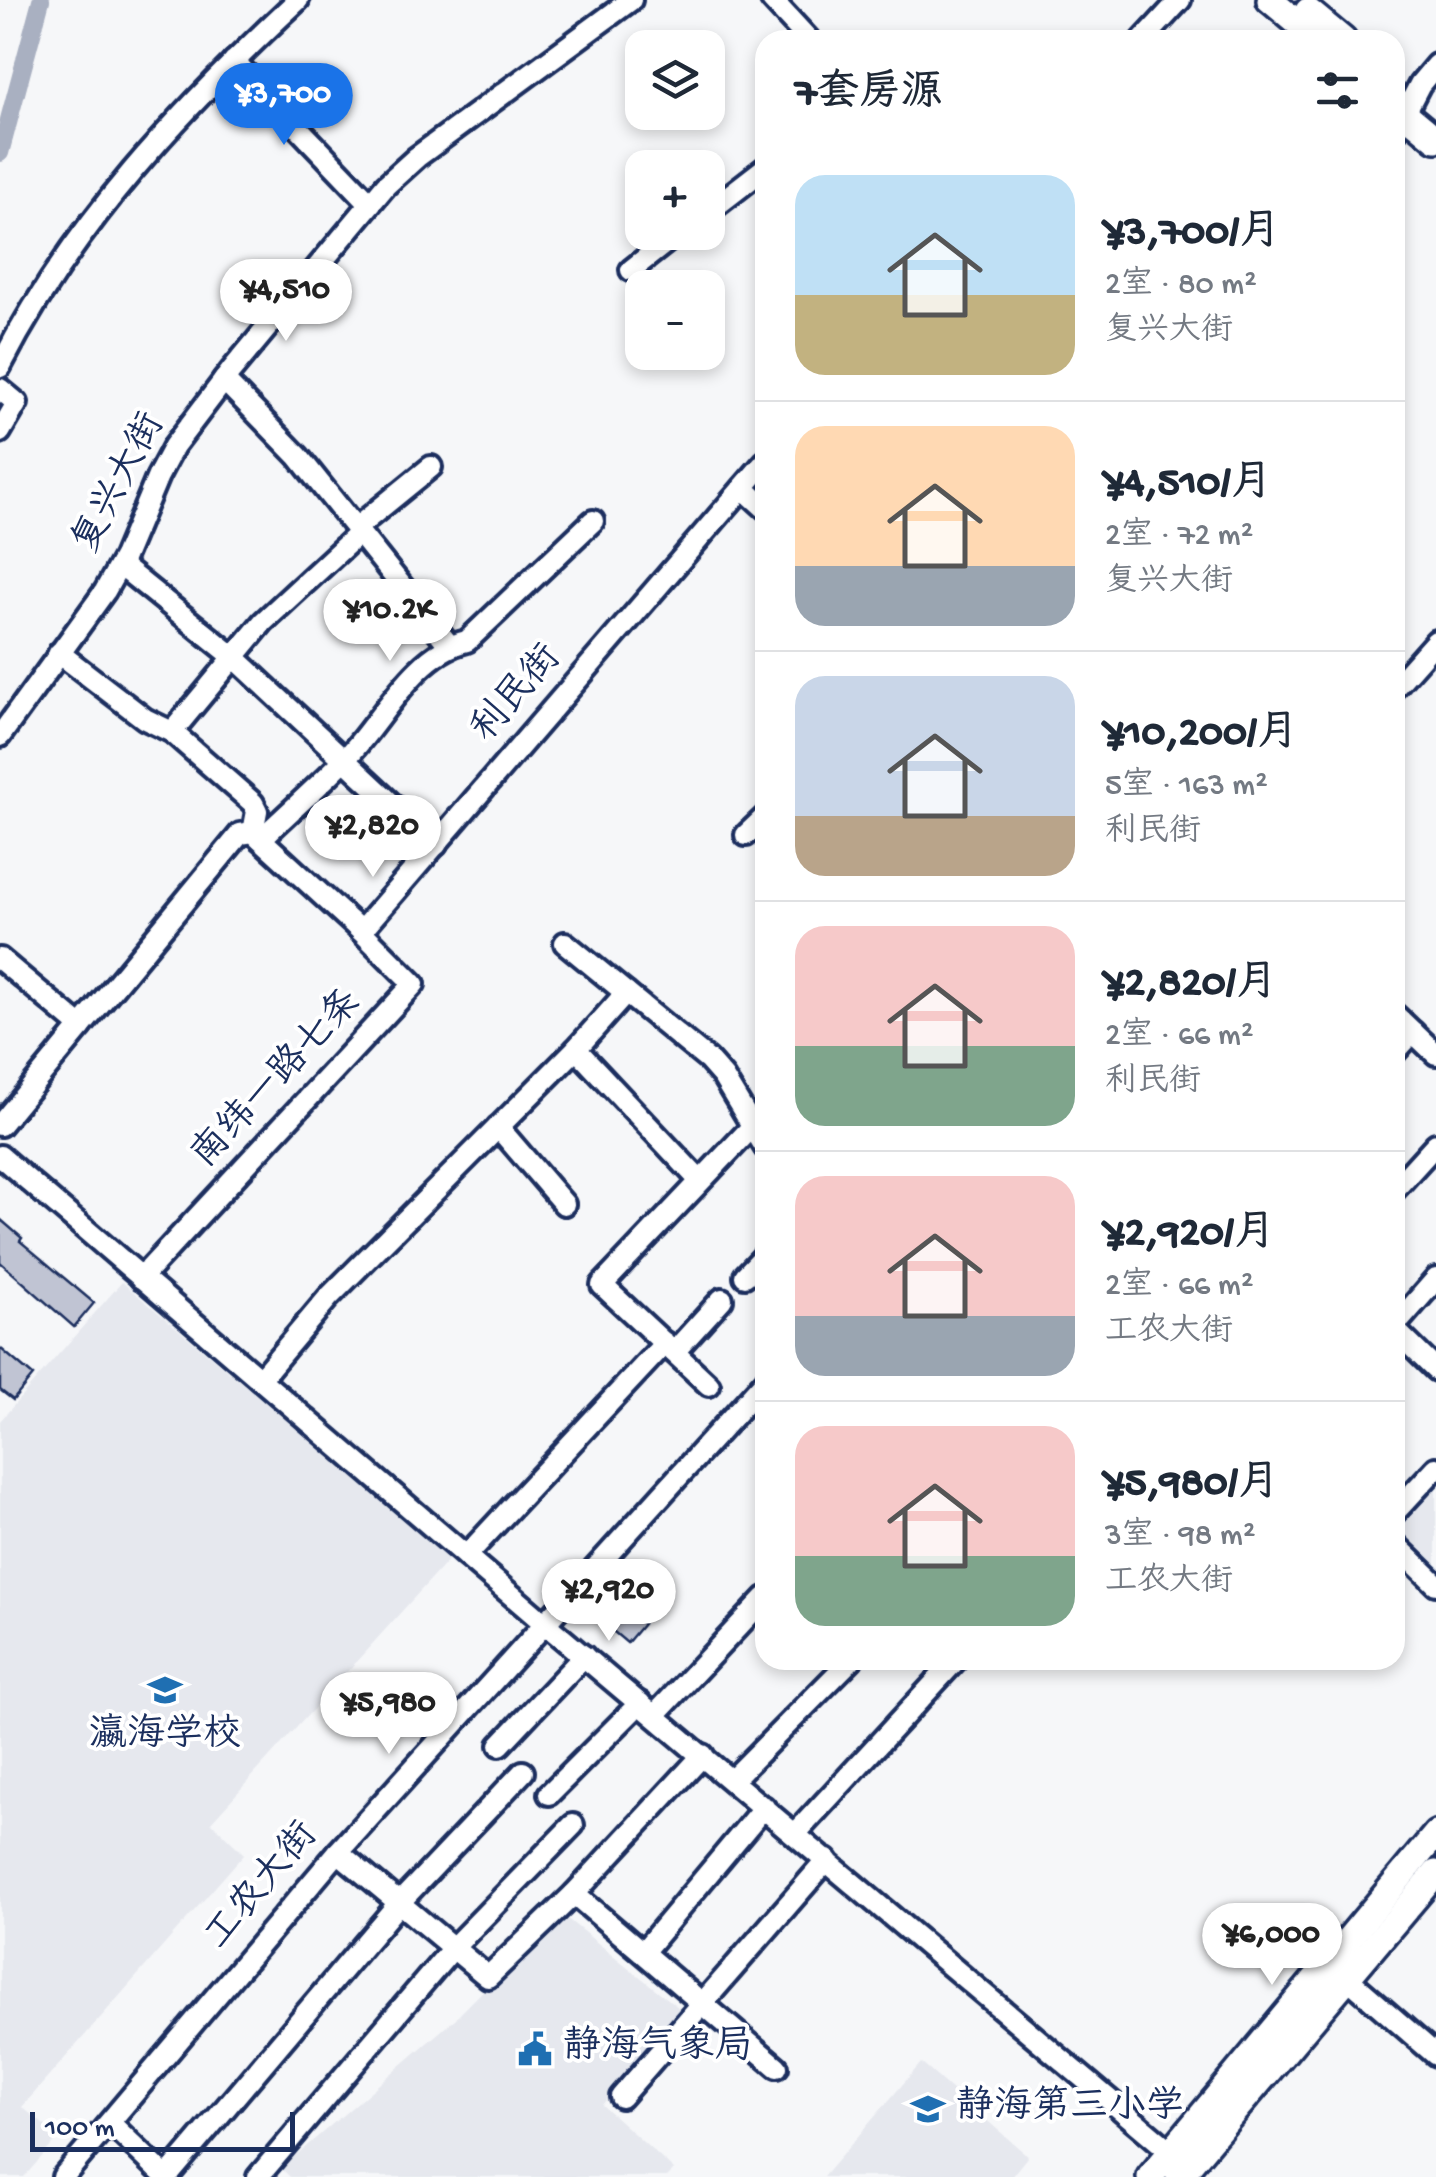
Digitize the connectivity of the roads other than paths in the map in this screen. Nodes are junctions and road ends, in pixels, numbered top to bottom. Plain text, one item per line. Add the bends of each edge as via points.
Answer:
1 (298, 0) edge
2 (631, 0) edge
3 (772, 0) edge
4 (1180, 0) edge
5 (1270, 0) edge
6 (1295, 0) edge
7 (800, 30) edge
8 (1152, 30) edge
9 (1306, 30) edge
10 (1330, 30) edge
11 (234, 61) junction
12 (1436, 65) edge
13 (1405, 102) edge
14 (1405, 108) edge
15 (1405, 111) edge
16 (1436, 118) edge
17 (1436, 139) edge
18 (755, 176) edge
19 (725, 199) edge
20 (369, 202) junction
21 (656, 250) edge
22 (631, 270) dead end
23 (0, 367) edge
24 (224, 380) junction
25 (0, 389) edge
26 (0, 432) edge
27 (432, 468) dead end
28 (755, 474) edge
29 (743, 488) junction
30 (755, 499) edge
31 (593, 521) dead end
32 (358, 530) junction
33 (120, 565) junction
34 (1436, 641) edge
35 (449, 645) junction
36 (58, 653) junction
37 (234, 657) junction
38 (1405, 676) edge
39 (3, 725) edge
40 (172, 732) junction
41 (346, 758) junction
42 (755, 826) edge
43 (257, 835) junction
44 (746, 835) dead end
45 (436, 845) junction
46 (362, 931) junction
47 (566, 943) dead end
48 (0, 959) edge
49 (626, 992) junction
50 (1405, 1024) edge
51 (82, 1026) junction
52 (1413, 1032) junction
53 (1405, 1041) edge
54 (576, 1049) junction
55 (1436, 1054) edge
56 (0, 1124) edge
57 (498, 1126) junction
58 (751, 1128) junction
59 (755, 1133) edge
60 (1436, 1144) edge
61 (0, 1156) edge
62 (1405, 1178) edge
63 (700, 1181) junction
64 (564, 1204) dead end
65 (755, 1266) edge
66 (746, 1276) dead end
67 (141, 1278) junction
68 (1436, 1280) edge
69 (722, 1299) dead end
70 (1405, 1316) edge
71 (1405, 1332) edge
72 (669, 1348) junction
73 (1436, 1370) edge
74 (260, 1379) junction
75 (709, 1385) dead end
76 (755, 1392) edge
77 (1436, 1468) edge
78 (1405, 1501) edge
79 (1405, 1554) edge
80 (466, 1556) junction
81 (1436, 1584) edge
82 (755, 1607) edge
83 (544, 1623) junction
84 (584, 1656) junction
85 (841, 1670) edge
86 (947, 1670) edge
87 (647, 1709) junction
88 (500, 1746) dead end
89 (703, 1756) junction
90 (523, 1772) dead end
91 (732, 1780) junction
92 (549, 1794) dead end
93 (764, 1807) junction
94 (573, 1825) dead end
95 (796, 1833) junction
96 (1436, 1834) edge
97 (338, 1852) junction
98 (827, 1860) junction
99 (1436, 1873) edge
100 (574, 1894) junction
101 (400, 1903) junction
102 (453, 1948) junction
103 (644, 1952) junction
104 (1338, 1970) junction
105 (704, 2004) junction
106 (1436, 2055) edge
107 (777, 2067) dead end
108 (620, 2098) dead end
109 (110, 2122) junction
110 (1185, 2168) edge
111 (63, 2177) edge
112 (167, 2177) edge
113 (258, 2177) edge
114 (1150, 2177) edge

1 - 11 street
2 - 20 street, 复兴大街 via 417,157
3 - 7 street
4 - 8 street
5 - 9 main road
6 - 10 main road
11 - 20 street
11 - 23 street via 82,234
12 - 13 street
14 - 16 main road
15 - 17 main road
18 - 19 street
20 - 24 street, 复兴大街
21 - 22 street
24 - 32 street
24 - 33 street, 复兴大街 via 174,446
25 - 26 street via 17,402
27 - 32 street
28 - 29 street, 利民街
29 - 30 street
29 - 45 street, 利民街
31 - 35 street via 468,641
32 - 35 street
32 - 37 street
33 - 36 street, 复兴大街
33 - 37 street
34 - 38 street
35 - 41 street via 393,695
36 - 39 street, 复兴大街
36 - 40 street
37 - 40 street
37 - 41 street
40 - 43 street via 253,803
41 - 43 street
41 - 45 street
42 - 44 street
43 - 46 street
43 - 51 street via 240,834
45 - 46 street, 利民街
46 - 67 street, 南纬一路七条 via 414,984
47 - 49 street
48 - 51 street
49 - 54 street
49 - 58 street via 708,1060
50 - 52 street
51 - 56 street
52 - 53 street
52 - 55 street
54 - 57 street
54 - 63 street
57 - 64 street
57 - 74 street via 328,1298
58 - 59 street
58 - 63 street
60 - 62 street
61 - 67 street
63 - 72 street via 602,1285
65 - 66 street
67 - 74 street
68 - 70 street
69 - 72 street
71 - 73 street
72 - 75 street
72 - 80 street
74 - 80 street
76 - 83 street, 工农大街
77 - 78 street
79 - 81 street
80 - 83 street
82 - 87 street
83 - 84 street
83 - 97 street, 工农大街
84 - 87 street
84 - 88 street
85 - 91 street
86 - 95 street
87 - 89 street
87 - 92 street
89 - 91 street
89 - 100 street
90 - 101 street
91 - 93 street
93 - 95 street
93 - 103 street
94 - 102 street
95 - 98 street
96 - 104 main road
97 - 101 street
97 - 109 street, 工农大街
98 - 105 street
98 - 110 street
99 - 104 main road
100 - 102 street via 488,1977
100 - 103 street
101 - 102 street
101 - 112 street
102 - 113 street
103 - 105 street
104 - 106 street
104 - 110 main road
105 - 107 street
105 - 108 street
109 - 111 street, 工农大街
109 - 112 street
110 - 114 main road

